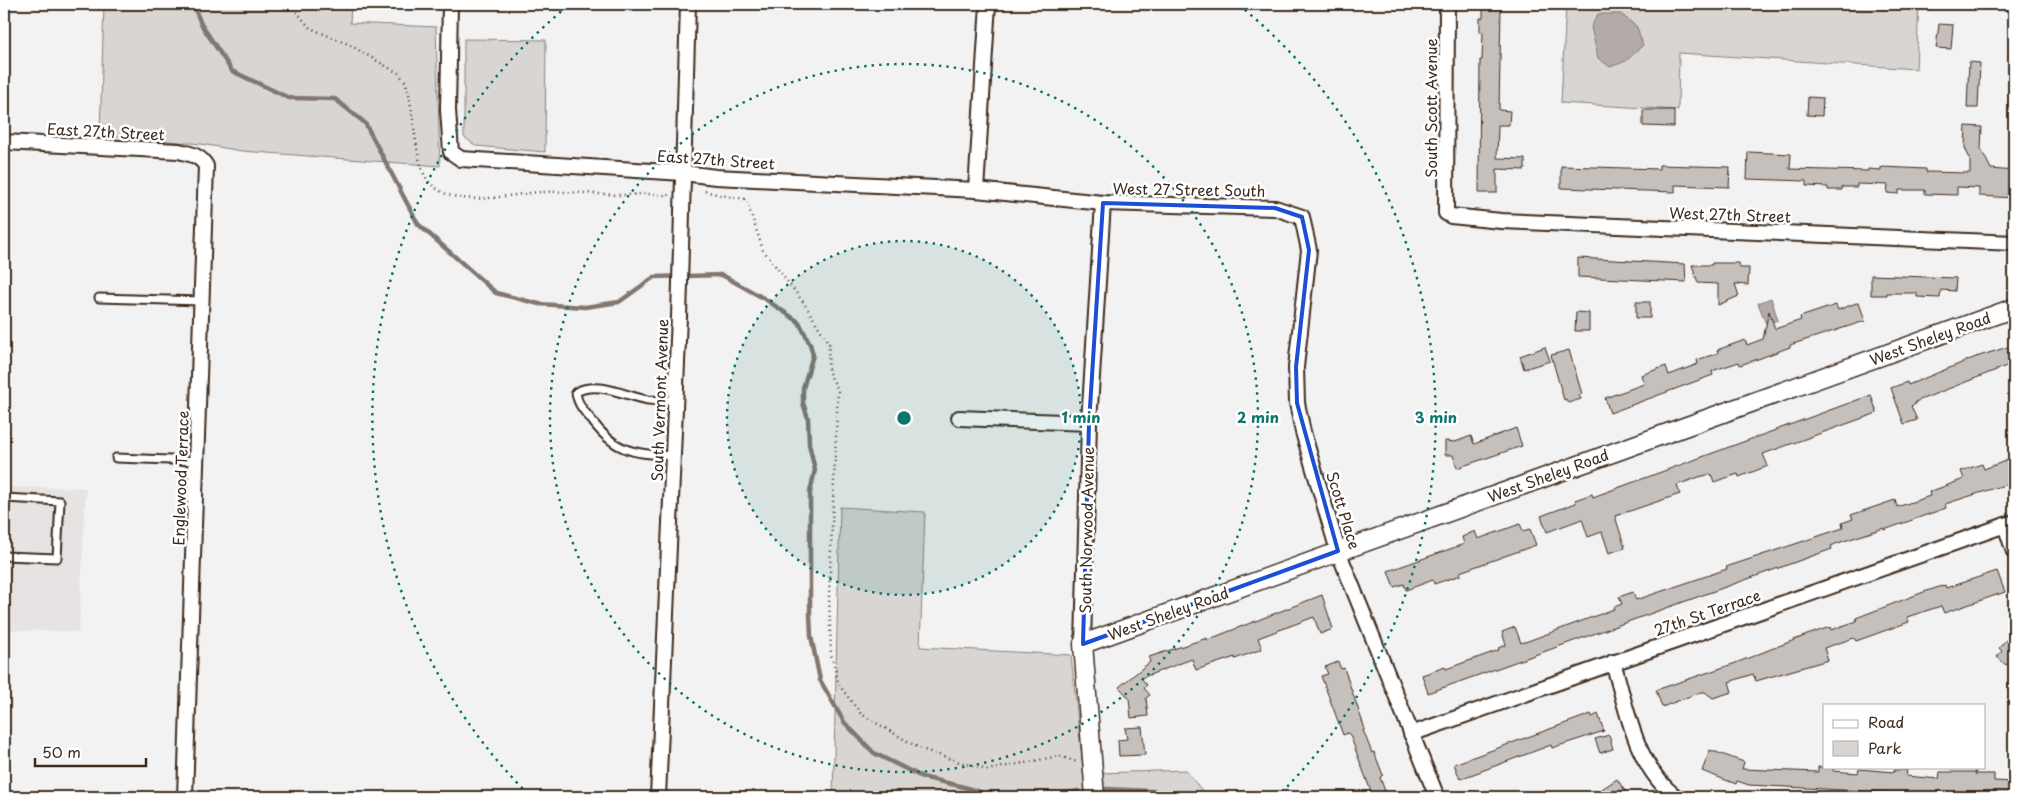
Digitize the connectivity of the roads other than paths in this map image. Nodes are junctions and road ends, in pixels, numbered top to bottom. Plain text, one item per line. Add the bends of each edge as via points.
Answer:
1 (450, 4) edge
2 (688, 4) edge
3 (988, 4) edge
4 (1447, 4) edge
5 (4, 142) edge
6 (203, 161) joint
7 (682, 180) junction
8 (976, 190) junction
9 (1103, 203) junction
10 (1446, 213) joint
11 (1302, 217) joint
12 (2014, 243) edge
13 (98, 298) dead end
14 (202, 301) junction
15 (2014, 308) edge
16 (675, 400) junction
17 (959, 418) dead end
18 (1089, 423) junction
19 (673, 456) junction
20 (116, 458) dead end
21 (196, 461) junction
22 (4, 498) edge
23 (2010, 523) edge
24 (1338, 551) junction
25 (2014, 552) edge
26 (4, 556) edge
27 (1083, 644) junction
28 (1613, 662) junction
29 (1411, 734) junction
30 (185, 797) edge
31 (658, 797) edge
32 (1095, 797) edge
33 (1437, 797) edge
34 (1676, 797) edge

1 - 7 street, East 27th Street via 448,110 451,152 461,159
2 - 7 street, South Vermont Avenue
3 - 8 street
4 - 10 street, South Scott Avenue
5 - 6 street, East 27th Street via 178,151 194,154
6 - 14 street, Englewood Terrace via 206,166
7 - 8 street, East 27th Street via 716,177
7 - 16 street, South Vermont Avenue
8 - 9 street, East 27th Street
9 - 11 street, West 27 Street South via 1275,208
9 - 18 street, South Norwood Avenue
10 - 12 street, West 27th Street via 1501,221
11 - 24 street, Scott Place via 1309,250 1296,367 1297,403
13 - 14 lane
14 - 21 street, Englewood Terrace
15 - 24 street, West Sheley Road
16 - 19 street, South Vermont Avenue
16 - 19 lane via 649,400 605,388 582,388 576,392 576,400 616,446 636,454
17 - 18 street
18 - 27 street, South Norwood Avenue
19 - 31 street, South Vermont Avenue
20 - 21 lane
21 - 30 street, Englewood Terrace
22 - 26 lane via 60,501 57,558
23 - 25 street
23 - 28 street, 27th St Terrace
24 - 27 street, West Sheley Road
24 - 29 street, Scott Place
27 - 32 street, South Norwood Avenue
28 - 29 street, 27th St Terrace
28 - 34 street via 1641,755 1666,789
29 - 33 street, Scott Place

